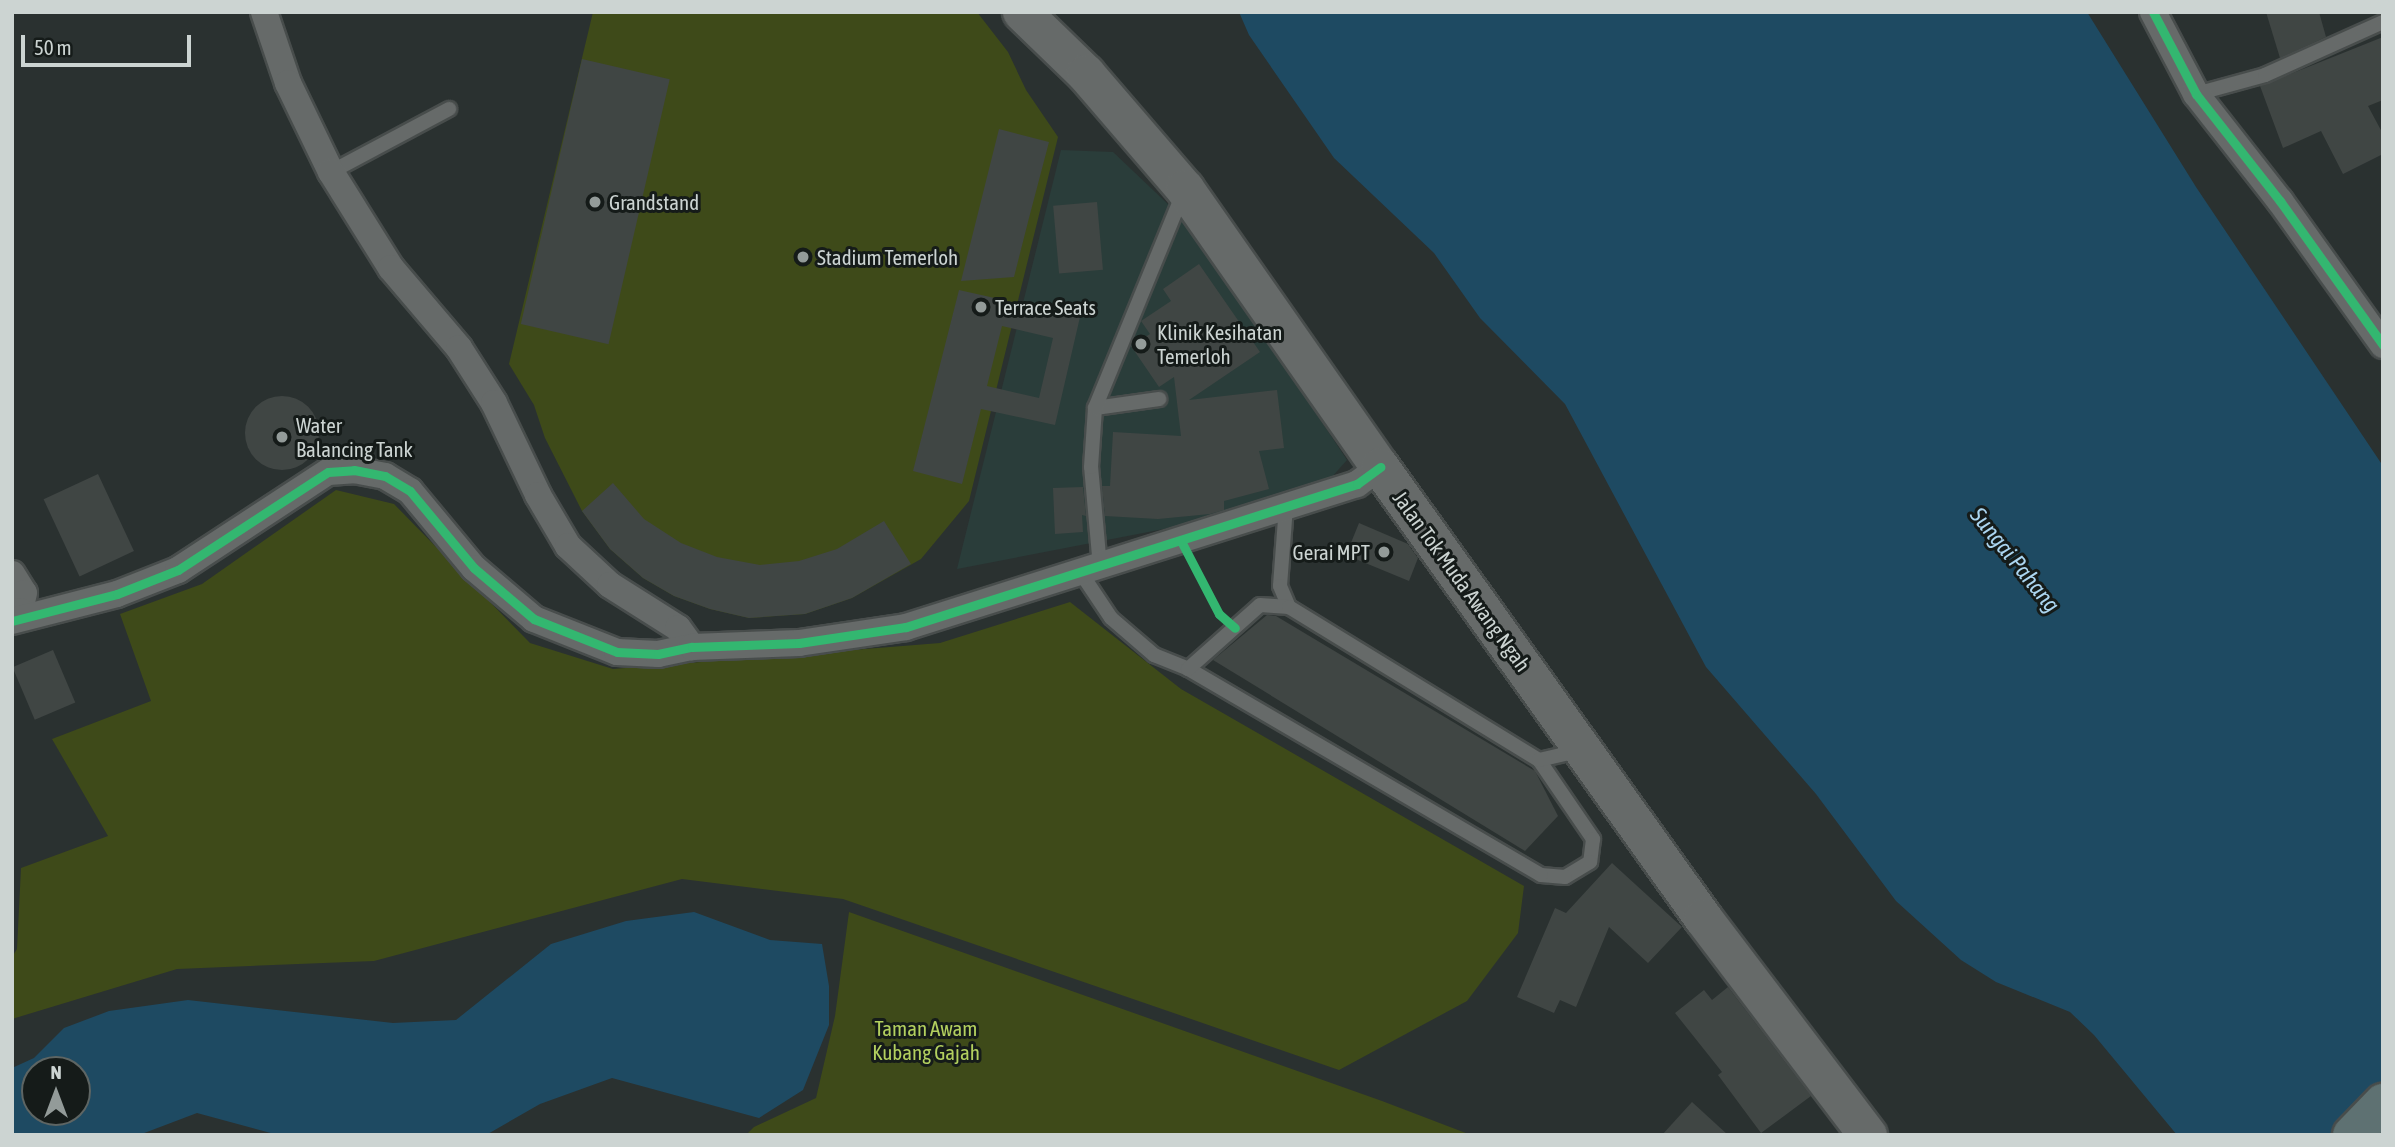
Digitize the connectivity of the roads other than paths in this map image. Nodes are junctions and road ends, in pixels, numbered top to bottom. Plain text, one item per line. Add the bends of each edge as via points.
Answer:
1 (264, 12) edge
2 (1022, 12) edge
3 (2153, 12) edge
4 (2383, 22) edge
5 (2196, 94) junction
6 (449, 109) dead end
7 (331, 172) junction
8 (1185, 188) junction
9 (2383, 345) edge
10 (1159, 399) dead end
11 (1096, 408) junction
12 (1380, 467) junction
13 (1286, 506) junction
14 (1091, 570) junction
15 (18, 583) edge
16 (66, 606) junction
17 (1289, 607) junction
18 (12, 620) edge
19 (692, 647) junction
20 (1188, 669) junction
21 (1583, 750) junction
22 (1539, 760) junction
23 (2383, 1102) edge
24 (1865, 1132) edge
25 (2351, 1135) edge

1 - 7 street via 288,83
2 - 8 main road, Jalan Tok Muda Awang Ngah via 1086,74
3 - 5 street
4 - 5 lane via 2265,75
5 - 9 street
6 - 7 lane
7 - 19 street via 391,268 459,348 494,403 568,546 610,586 678,628
8 - 11 lane
8 - 12 main road, Jalan Tok Muda Awang Ngah
10 - 11 lane
11 - 14 lane
12 - 13 street via 1357,484
12 - 21 main road, Jalan Tok Muda Awang Ngah
13 - 14 street
13 - 17 lane via 1280,586
14 - 19 street via 906,627 799,643
14 - 20 lane via 1111,618 1154,656
15 - 16 street
15 - 18 street via 20,611
16 - 18 street
16 - 19 street via 117,594 178,570 328,472 354,470 385,476 410,491 474,568 534,619 617,652 658,654
17 - 20 lane via 1260,605
17 - 22 lane
20 - 22 lane via 1541,875 1565,877 1590,862 1593,839
21 - 22 lane
21 - 24 main road, Jalan Tok Muda Awang Ngah
23 - 25 highway

